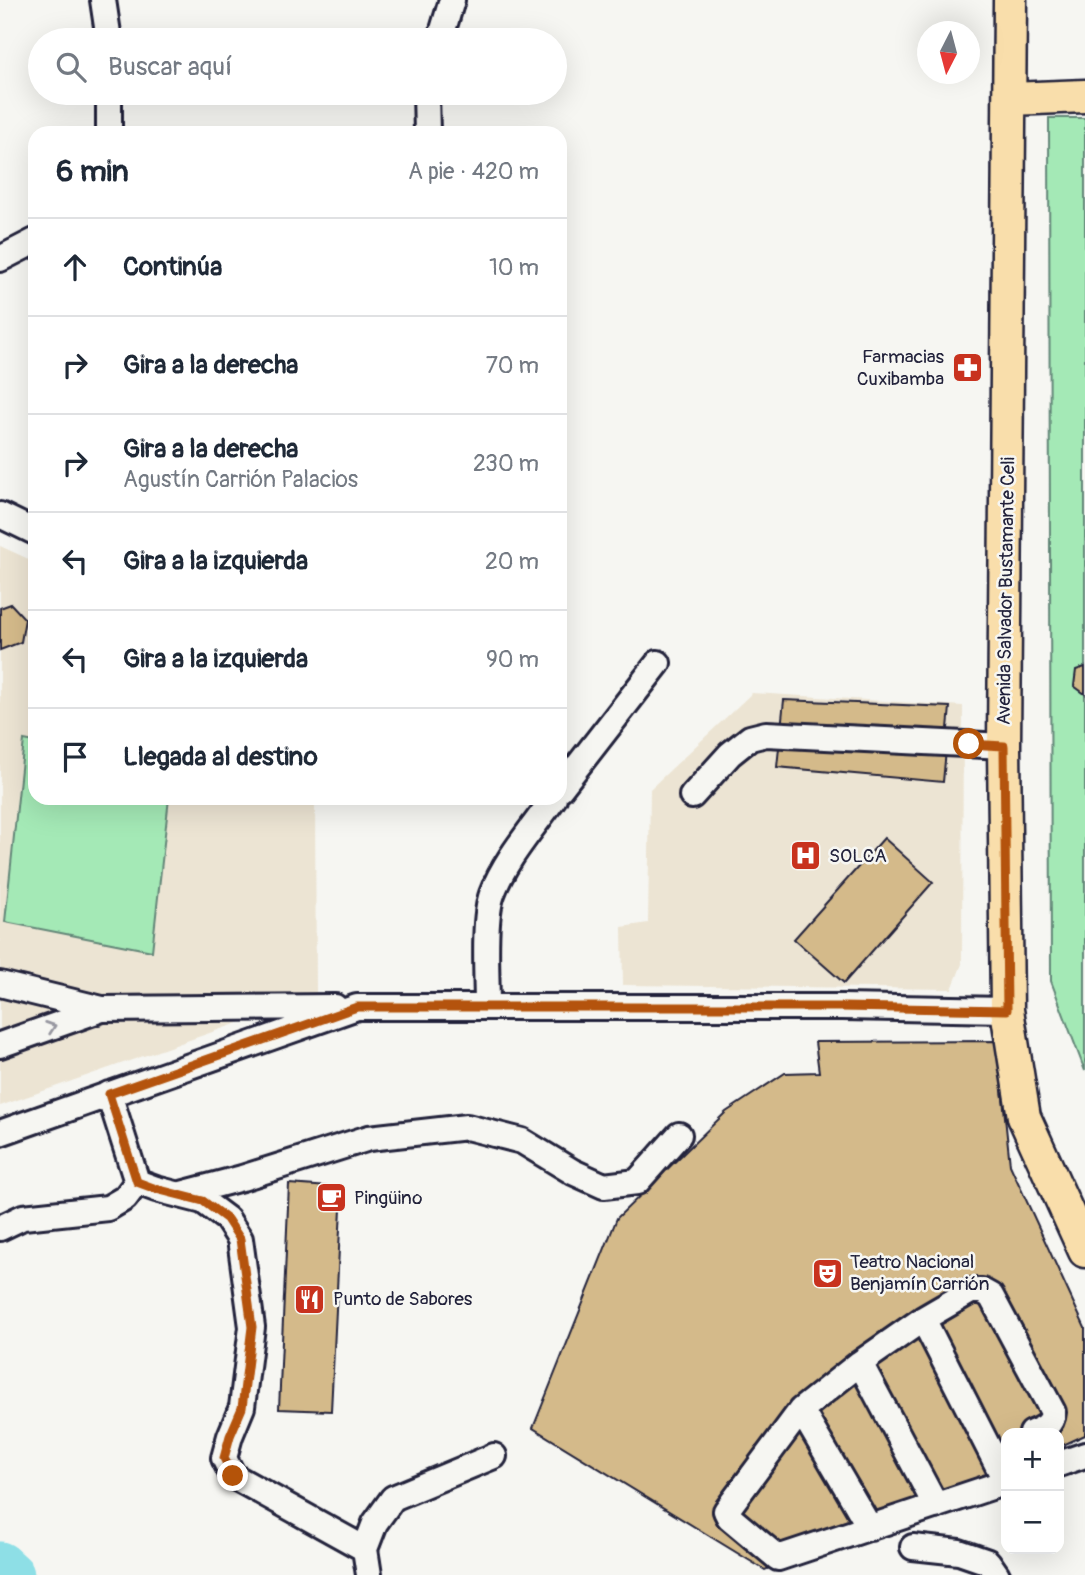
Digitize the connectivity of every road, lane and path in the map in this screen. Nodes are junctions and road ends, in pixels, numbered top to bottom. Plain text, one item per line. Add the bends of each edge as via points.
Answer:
1 (103, 0) edge
2 (452, 0) edge
3 (1010, 0) edge
4 (107, 28) edge
5 (444, 28) edge
6 (1085, 96) edge
7 (1011, 99) junction
8 (109, 105) edge
9 (427, 105) edge
10 (109, 126) edge
11 (428, 126) edge
12 (28, 245) edge
13 (0, 259) edge
14 (0, 515) edge
15 (28, 529) edge
16 (658, 663) dead end
17 (1004, 746) junction
18 (567, 780) edge
19 (691, 796) dead end
20 (549, 805) edge
21 (0, 984) edge
22 (357, 1007) junction
23 (487, 1007) junction
24 (102, 1009) junction
25 (1007, 1010) junction
26 (0, 1045) edge
27 (109, 1094) junction
28 (0, 1133) edge
29 (679, 1135) dead end
30 (137, 1182) junction
31 (177, 1195) junction
32 (0, 1228) edge
33 (1085, 1251) edge
34 (923, 1319) junction
35 (860, 1363) junction
36 (801, 1410) junction
37 (1043, 1428) edge
38 (999, 1450) edge
39 (1085, 1455) edge
40 (494, 1456) dead end
41 (1064, 1462) edge
42 (1001, 1484) edge
43 (936, 1506) junction
44 (870, 1528) junction
45 (913, 1547) dead end
46 (365, 1549) junction
47 (369, 1575) edge
48 (997, 1575) edge

1 - 4 street
2 - 5 street
3 - 7 main road, Avenida Salvador Bustamante Celi
6 - 7 main road
7 - 17 main road, Avenida Salvador Bustamante Celi
8 - 10 street
9 - 11 street
12 - 13 street
14 - 15 street
16 - 18 street
17 - 19 street via 766,734 750,738 730,754
17 - 25 main road, Avenida Salvador Bustamante Celi
20 - 23 street via 492,895
21 - 24 street
22 - 23 street
22 - 24 street
22 - 27 street
23 - 25 street
26 -> 24 street
25 - 33 main road, Avenida Salvador Bustamante Celi via 1024,1117
27 - 28 street
27 - 30 street
29 - 31 street via 637,1182 604,1186 522,1141 467,1127 369,1138
30 - 31 street
30 - 32 street via 125,1198 108,1208 23,1217
31 - 46 street via 203,1201 227,1219 240,1239 252,1327 242,1408 224,1458 233,1476
34 - 35 street
34 - 37 street via 971,1291 991,1296 1054,1412 1053,1420
34 - 38 street
35 - 36 street
35 - 43 street
36 - 44 street
36 - 44 street via 727,1507 729,1517 778,1558
39 - 41 street
40 - 46 street via 393,1498 374,1523
42 - 43 street
43 - 44 street
45 - 48 street via 959,1552 988,1562
46 - 47 street

